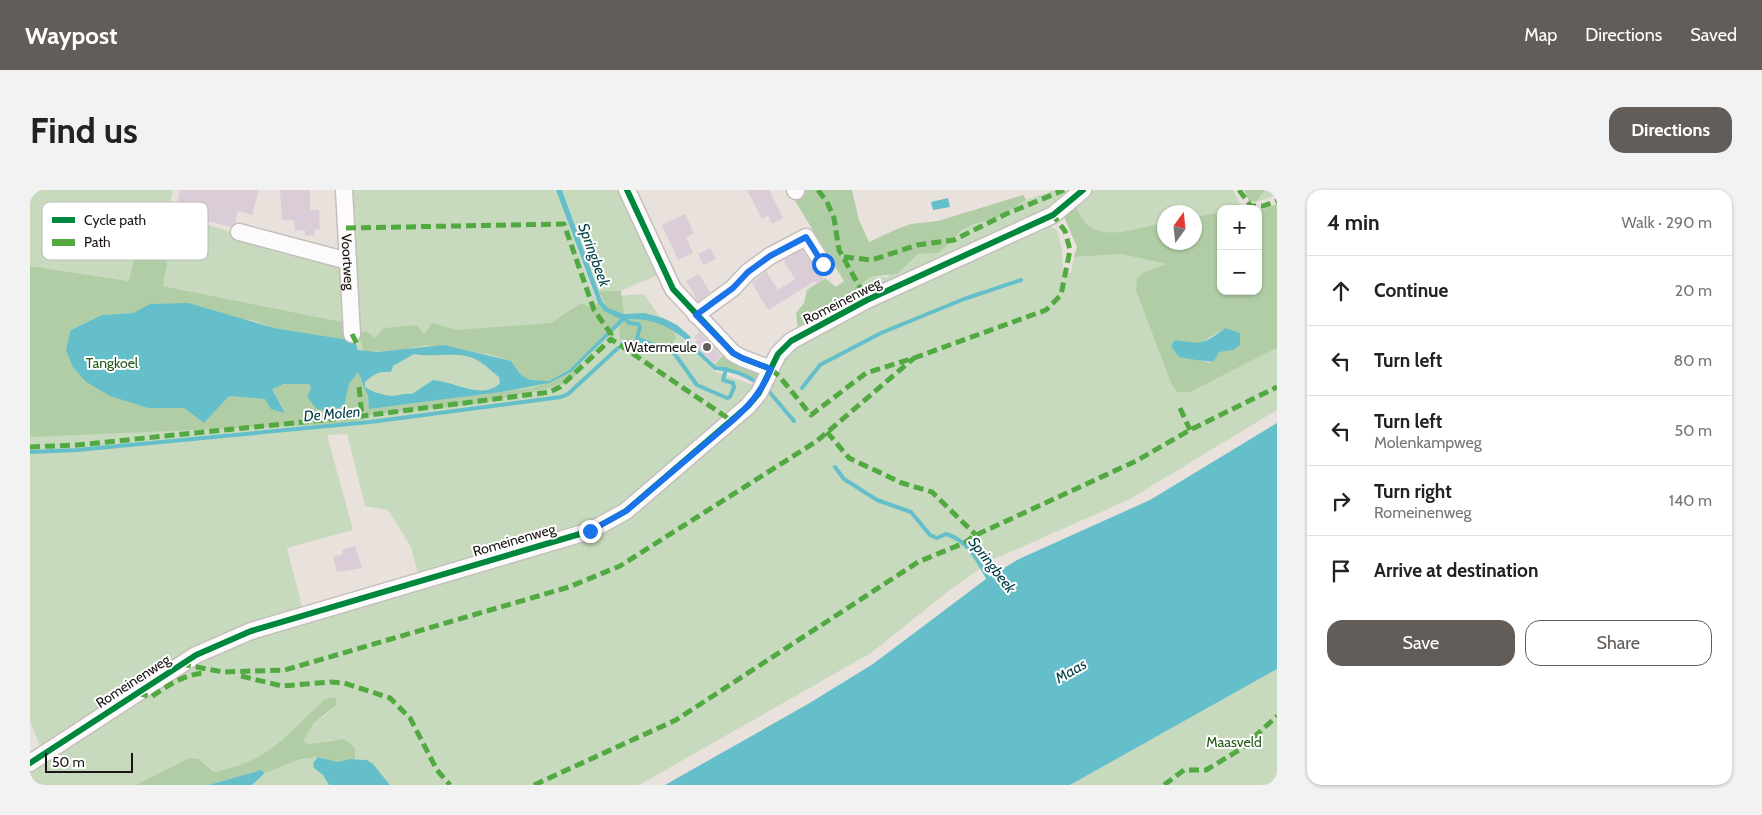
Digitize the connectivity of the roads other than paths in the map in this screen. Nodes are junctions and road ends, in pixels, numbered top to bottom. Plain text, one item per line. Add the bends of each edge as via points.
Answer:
1 (344, 190) edge
2 (627, 190) edge
3 (1083, 190) edge
4 (240, 232) dead end
5 (348, 261) junction
6 (823, 264) dead end
7 (696, 315) junction
8 (352, 334) dead end
9 (766, 381) junction
10 (30, 763) edge

1 - 5 street, Voortweg
2 - 7 street via 673,289
3 - 9 street, Romeinenweg via 1052,215 791,341 778,354
4 - 5 street
5 - 8 street, Voortweg
6 - 7 street via 806,237 755,267
7 - 9 street
9 - 10 street, Romeinenweg via 743,411 626,511 590,531 251,631 196,655

